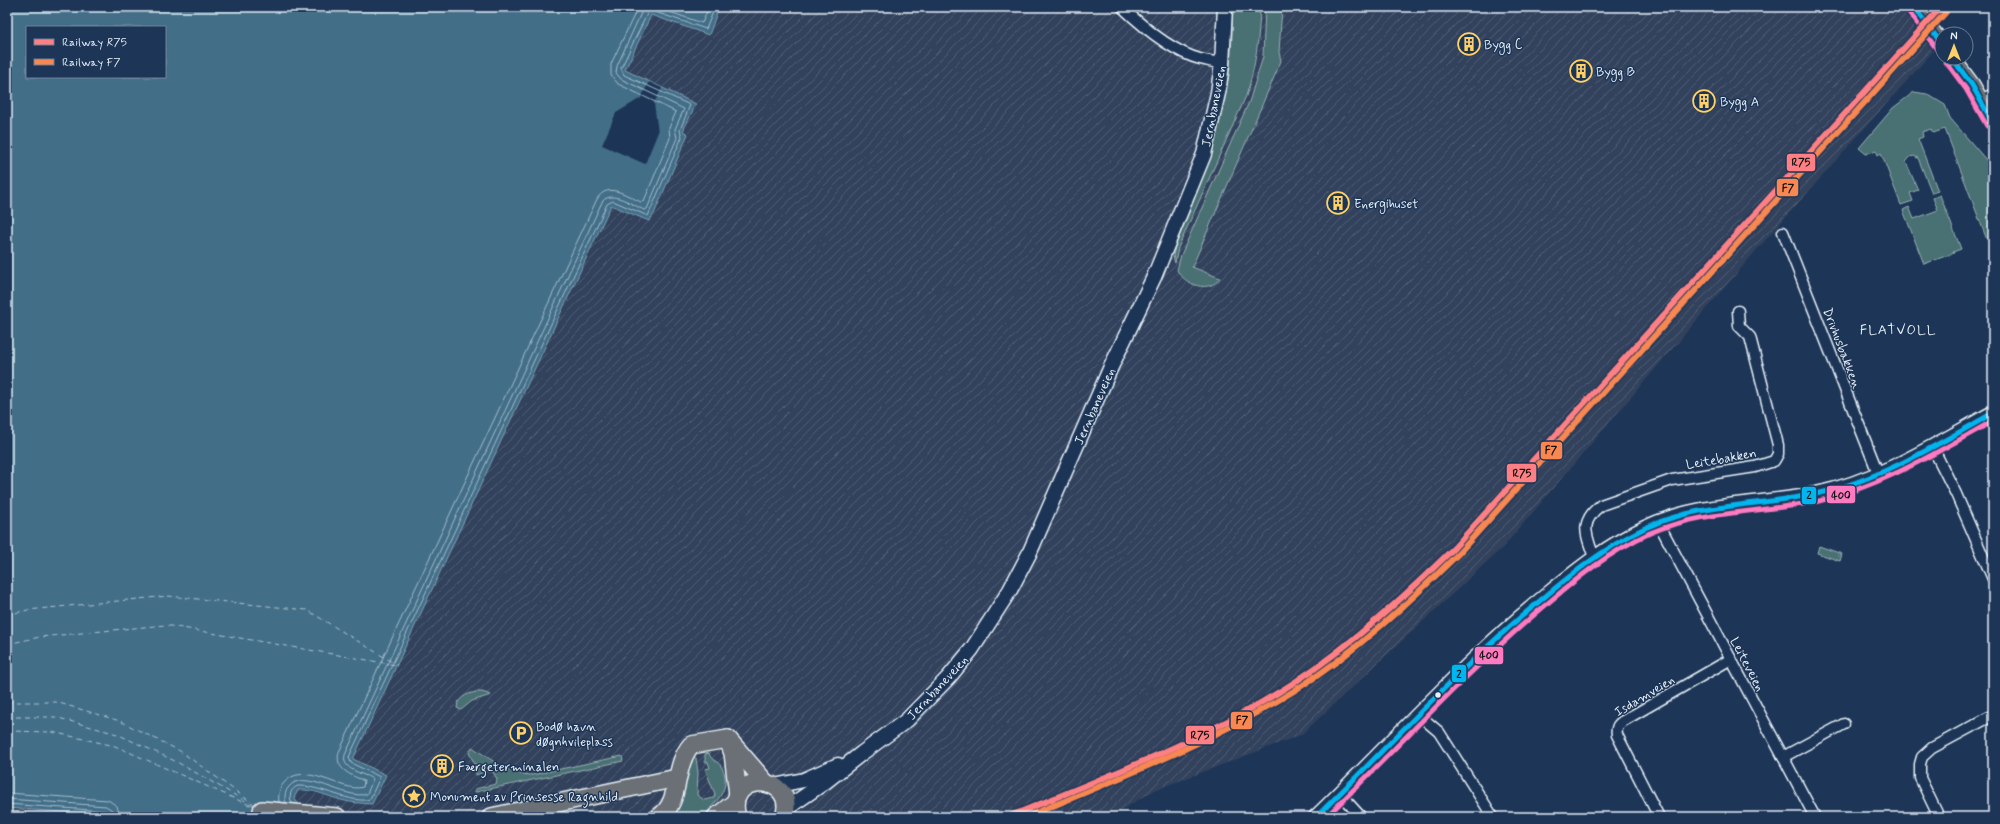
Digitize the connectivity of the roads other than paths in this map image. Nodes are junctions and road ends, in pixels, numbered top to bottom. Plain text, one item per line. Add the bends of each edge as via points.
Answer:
1 (1122, 7) edge
2 (1225, 7) edge
3 (1914, 7) edge
4 (1934, 33) edge
5 (1222, 64) junction
6 (1959, 66) edge
7 (1987, 97) edge
8 (1993, 123) edge
9 (1783, 232) dead end
10 (1738, 311) dead end
11 (1993, 413) edge
12 (1932, 446) junction
13 (1878, 473) junction
14 (1658, 522) junction
15 (1594, 557) junction
16 (1993, 579) edge
17 (1731, 659) junction
18 (1419, 715) junction
19 (1993, 716) edge
20 (1844, 724) dead end
21 (728, 739) junction
22 (862, 752) junction
23 (1783, 757) junction
24 (677, 778) junction
25 (770, 784) junction
26 (1340, 794) junction
27 (737, 805) edge
28 (262, 810) dead end
29 (784, 815) edge
30 (337, 817) edge
31 (491, 817) edge
32 (659, 817) edge
33 (716, 817) edge
34 (1316, 817) edge
35 (1361, 817) edge
36 (1493, 817) edge
37 (1659, 817) edge
38 (1815, 817) edge
39 (1939, 817) edge

1 - 5 street via 1140,24 1178,50
2 - 5 street, Jernbaneveien
3 - 4 main road
5 - 22 street, Jernbaneveien via 1204,154 1184,207 1025,560 990,622 949,677 907,720
6 - 7 main road
7 - 8 main road
9 - 13 street, Drivhusbakken
10 - 15 street, Leitebakken via 1739,326 1750,338 1778,445 1778,454 1774,461 1755,467 1672,480 1601,505 1587,520 1585,529
11 - 12 street
12 - 13 street
12 - 16 street
13 - 14 street via 1816,494 1699,510
14 - 15 street
14 - 17 street, Leiteveien
15 - 18 street via 1505,629
17 - 23 street, Leiteveien
17 - 37 street, Isdamveien via 1618,724 1617,735
18 - 26 street
18 - 36 street via 1439,732
19 - 39 street via 1932,748 1922,757 1920,778
20 - 23 street
21 - 24 highway via 691,745 682,758
21 - 25 highway
21 - 27 highway via 733,752
22 - 25 street, Jernbaneveien via 804,780
22 - 29 street, Jernbaneveien via 831,778 793,804
23 - 38 street, Leiteveien
24 - 31 highway
24 - 32 highway via 672,804
25 - 27 highway, Jernbaneveien via 750,784
25 - 29 highway, Jernbaneveien via 779,790 785,801
26 - 34 street
26 - 35 street
27 - 33 highway, Jernbaneveien
28 - 30 highway

